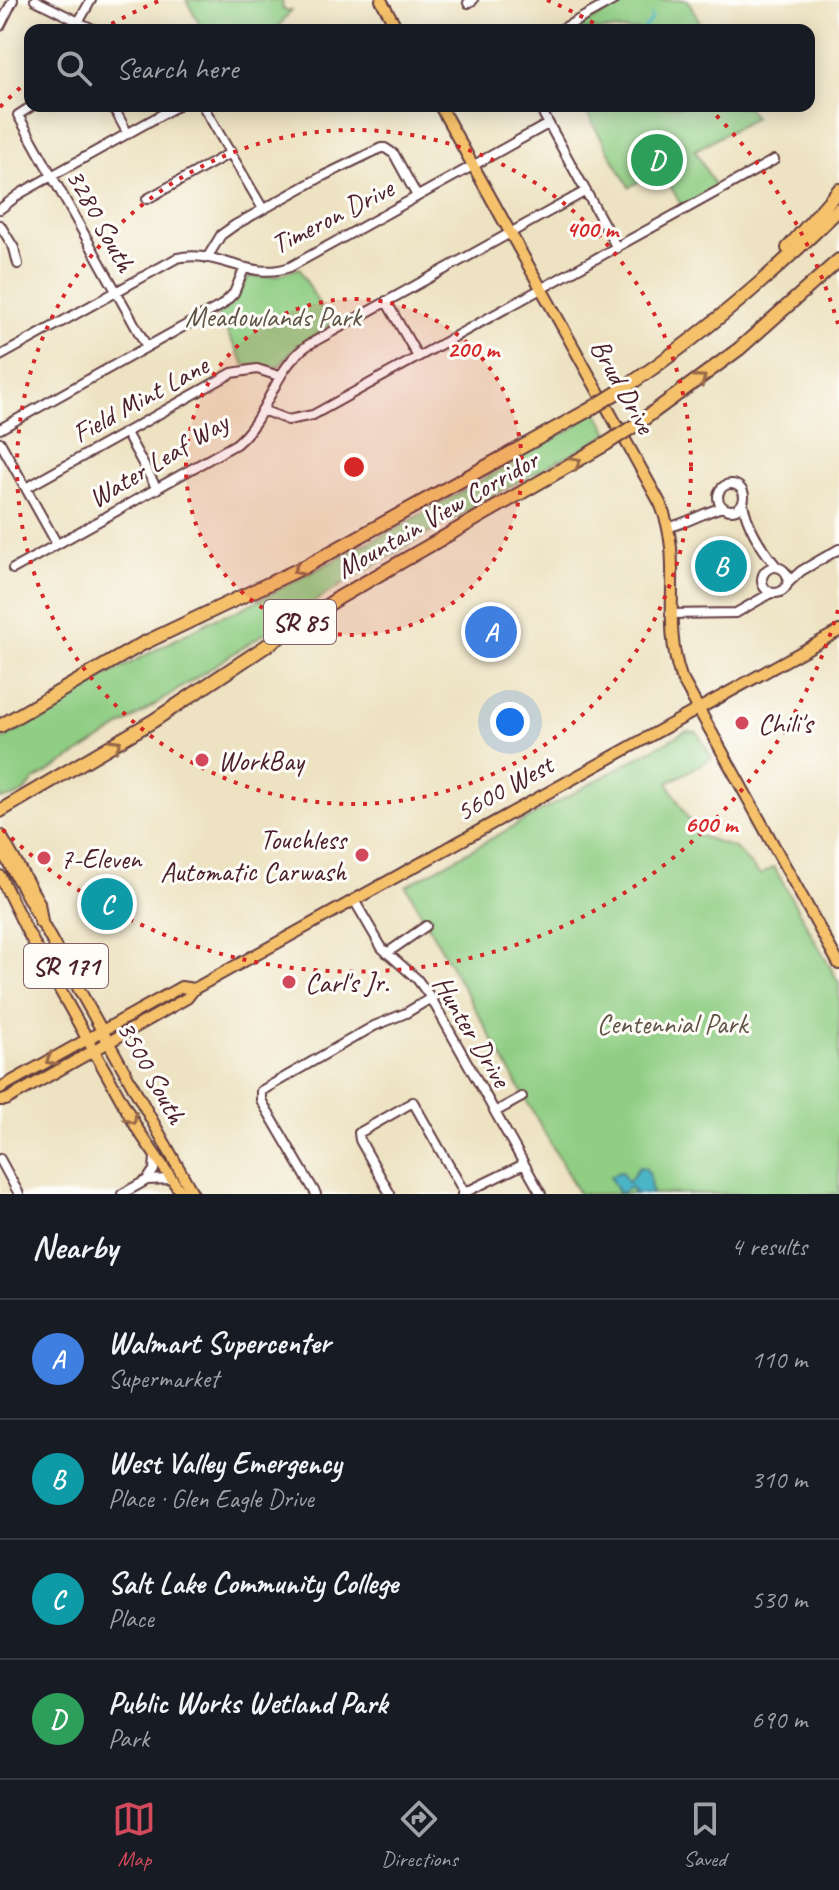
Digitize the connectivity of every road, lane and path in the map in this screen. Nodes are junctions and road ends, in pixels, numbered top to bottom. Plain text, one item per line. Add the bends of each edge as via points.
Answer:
1 (13, 0) edge
2 (35, 0) edge
3 (91, 0) edge
4 (381, 0) edge
5 (614, 0) edge
6 (73, 24) edge
7 (77, 24) edge
8 (395, 24) edge
9 (571, 24) edge
10 (0, 26) edge
11 (24, 111) edge
12 (116, 112) dead end
13 (166, 112) edge
14 (207, 112) edge
15 (443, 112) edge
16 (542, 112) edge
17 (548, 124) junction
18 (128, 134) junction
19 (232, 152) junction
20 (774, 160) dead end
21 (473, 166) junction
22 (52, 176) junction
23 (839, 190) edge
24 (586, 191) junction
25 (417, 196) junction
26 (147, 199) dead end
27 (0, 209) edge
28 (263, 209) junction
29 (839, 209) edge
30 (0, 225) edge
31 (510, 233) junction
32 (617, 248) junction
33 (207, 258) junction
34 (839, 260) edge
35 (18, 264) dead end
36 (244, 269) junction
37 (839, 270) edge
38 (541, 289) junction
39 (116, 291) junction
40 (386, 301) junction
41 (794, 302) junction
42 (147, 347) junction
43 (0, 356) edge
44 (418, 357) junction
45 (644, 375) junction
46 (279, 376) junction
47 (262, 410) junction
48 (0, 429) edge
49 (126, 433) junction
50 (0, 442) edge
51 (26, 488) junction
52 (157, 489) junction
53 (718, 498) junction
54 (743, 504) junction
55 (728, 509) junction
56 (707, 511) junction
57 (747, 522) junction
58 (669, 527) junction
59 (57, 544) junction
60 (760, 546) junction
61 (839, 549) edge
62 (780, 568) junction
63 (13, 569) dead end
64 (801, 571) junction
65 (762, 576) junction
66 (788, 584) junction
67 (768, 591) junction
68 (670, 614) junction
69 (839, 631) edge
70 (96, 670) junction
71 (70, 685) junction
72 (696, 708) junction
73 (0, 723) edge
74 (0, 733) edge
75 (91, 759) junction
76 (7, 804) edge
77 (0, 811) edge
78 (0, 821) edge
79 (0, 836) edge
80 (0, 848) edge
81 (0, 876) edge
82 (5, 897) edge
83 (354, 900) junction
84 (41, 922) junction
85 (426, 926) dead end
86 (387, 953) junction
87 (839, 964) edge
88 (194, 989) junction
89 (431, 998) junction
90 (102, 1031) junction
91 (87, 1039) junction
92 (108, 1043) junction
93 (94, 1051) junction
94 (0, 1088) edge
95 (522, 1097) dead end
96 (0, 1100) edge
97 (495, 1112) junction
98 (155, 1157) junction
99 (0, 1159) edge
100 (524, 1164) junction
101 (171, 1179) junction
102 (147, 1180) junction
103 (463, 1193) edge
104 (19, 1194) edge
105 (122, 1194) edge
106 (182, 1194) edge
107 (193, 1194) edge
108 (316, 1194) edge
109 (390, 1194) edge
110 (541, 1194) edge

1 - 10 street
2 - 6 street
3 - 7 street
4 - 8 main road
5 - 9 street
11 - 22 street, 3280 South via 18,115
12 - 18 street
13 - 18 street
14 - 19 street
15 - 21 main road, Brud Drive
16 - 17 street
17 - 21 street, Timeron Drive
17 - 24 street
18 - 22 street
19 - 26 street
19 - 28 street
20 - 32 street
21 - 25 street, Timeron Drive
21 - 31 main road, Brud Drive
22 - 27 street
22 - 39 street, 3280 South
23 - 45 highway via 766,271
24 - 31 street, Water Leaf Way
24 - 32 street
25 - 28 street via 394,154 381,148
25 - 36 street, Timeron Drive via 285,269
28 - 33 street via 221,235
29 - 45 highway, Mountain View Corridor / SR 85 via 747,296
30 - 35 street
31 - 38 main road, Brud Drive
31 - 40 street, Water Leaf Way
32 - 38 street
33 - 36 street, Timeron Drive
33 - 39 street, Timeron Drive via 177,258
34 - 41 highway, Mountain View Corridor / SR 85
36 - 42 street via 222,305
37 - 41 highway
38 - 44 street
38 - 58 main road, Brud Drive
39 - 42 street, 3280 South
39 - 43 street, Timeron Drive
40 - 44 street
40 - 46 street, Water Leaf Way via 299,351
75 -> 41 highway, Mountain View Corridor / SR 85, bridge via 340,597 637,424
42 - 48 street
44 - 47 street via 305,418 288,420
45 -> 70 highway, Mountain View Corridor / SR 85, bridge via 306,566
46 - 47 street, Water Leaf Way
46 - 49 street, Field Mint Lane via 257,369 237,371
47 - 52 street, Water Leaf Way via 236,444
49 - 51 street, Field Mint Lane
49 - 52 street
50 - 51 street
51 - 59 street
52 - 59 street, Water Leaf Way
53 - 54 street via 721,487 734,483 743,490
53 - 55 street
53 - 56 street
54 - 55 street
54 - 57 street
55 - 56 street
55 - 57 street
56 - 58 street
57 - 60 street
58 - 68 main road, Brud Drive via 674,561
59 - 63 street, Water Leaf Way
60 - 62 street
60 - 65 street
61 - 64 street
62 - 64 street
62 - 65 street via 768,568
62 - 66 street
64 - 66 street
65 - 67 street
66 - 67 street via 781,592
67 - 68 street via 733,614
68 - 72 main road, Brud Drive via 678,669
69 - 72 main road, 5600 West
70 - 71 highway, Mountain View Corridor / SR 85
70 - 73 highway
71 - 73 highway, Mountain View Corridor / SR 85
71 - 74 highway via 51,704
72 - 83 main road, 5600 West
72 - 87 main road, Brud Drive
75 - 76 highway, Mountain View Corridor / SR 85
75 - 78 highway
76 - 77 highway, Mountain View Corridor / SR 85
79 - 84 highway via 38,903
80 - 84 main road, 3500 South / SR 171
81 - 82 main road, 3500 South / SR 171
82 - 91 main road, 3500 South / SR 171
83 - 86 street, Hunter Drive
83 - 88 main road, 5600 West
84 - 90 main road, 3500 South / SR 171
85 - 86 street
86 - 89 street, Hunter Drive
88 - 90 main road, 5600 West via 181,987
88 - 92 main road, 5600 West
89 - 97 street, Hunter Drive
89 - 108 street via 261,1091 261,1100
90 - 91 main road, 5600 West
90 - 92 main road, 3500 South / SR 171
91 - 93 main road, 3500 South / SR 171
91 -> 94 main road, 5600 West
92 - 93 main road, 5600 West
92 - 107 main road, 3500 South / SR 171
93 - 96 main road, 5600 West
93 -> 98 main road, 3500 South / SR 171
95 - 97 street
97 - 100 street, Hunter Drive
98 - 101 main road, 3500 South / SR 171
98 - 102 street
99 - 104 street
100 - 103 street
100 - 110 street, Hunter Drive
101 - 102 street
101 - 106 main road, 3500 South / SR 171
102 - 105 street
103 - 109 street via 413,1102 360,1131

